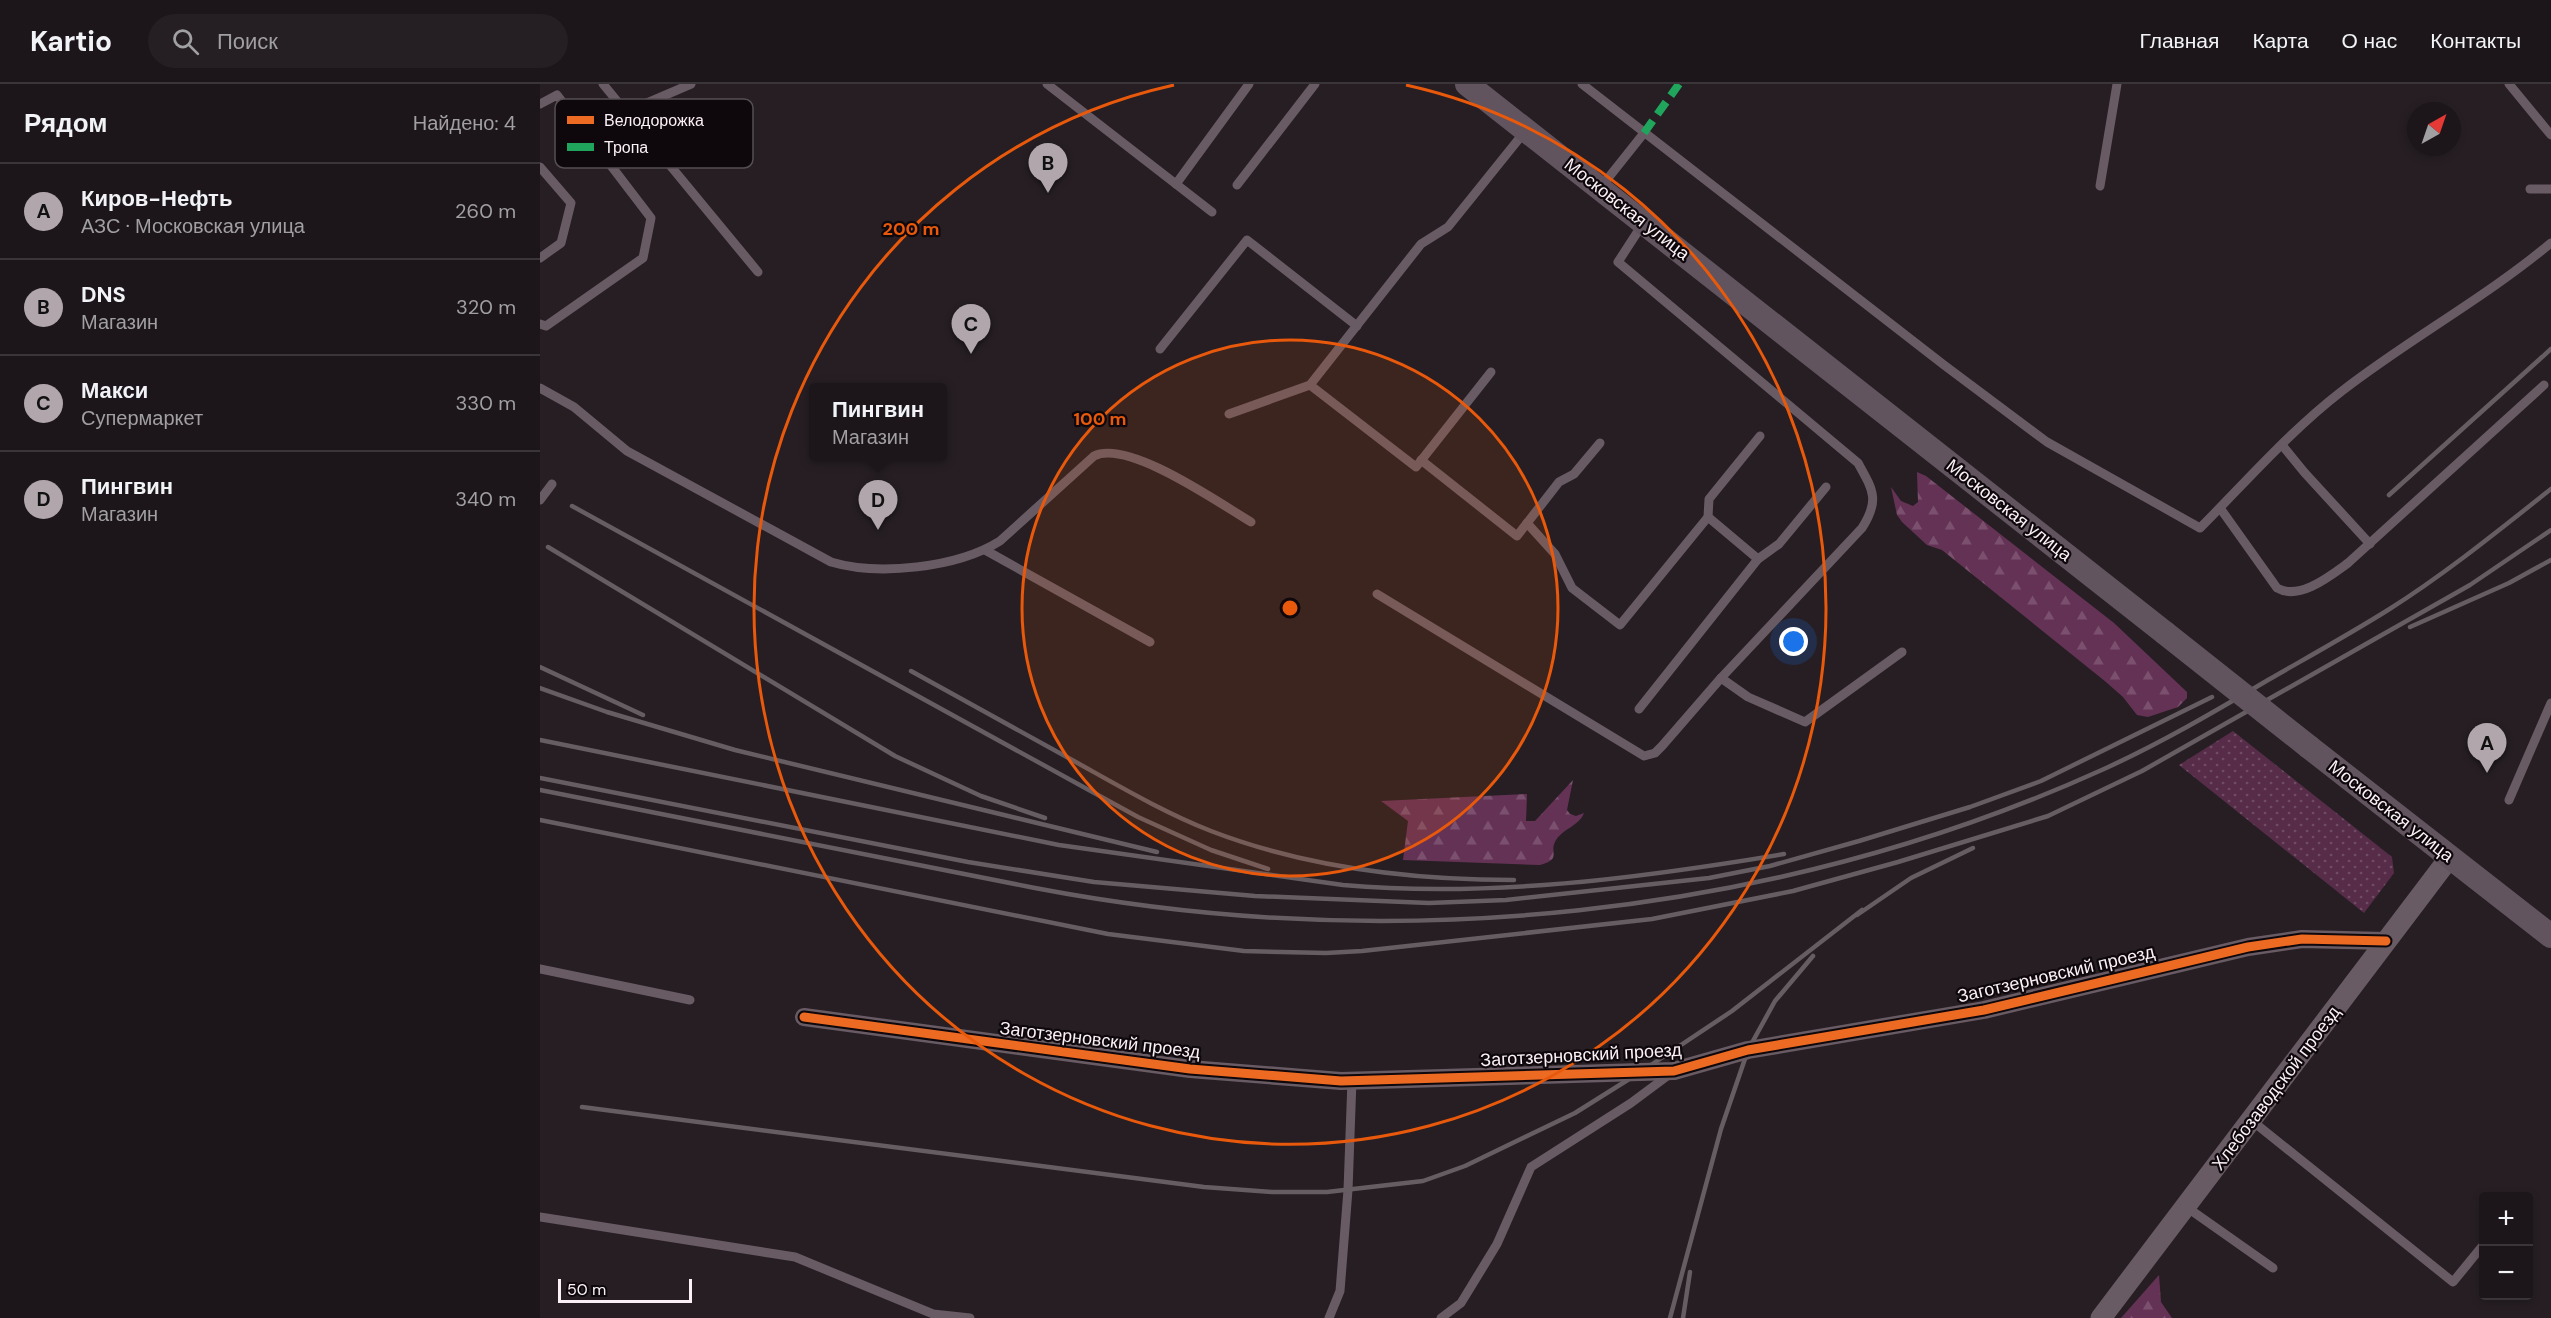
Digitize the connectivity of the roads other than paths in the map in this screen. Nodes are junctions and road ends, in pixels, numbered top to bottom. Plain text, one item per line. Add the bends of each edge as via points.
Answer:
1 (603, 84) edge
2 (691, 84) edge
3 (1047, 84) edge
4 (1249, 84) edge
5 (1315, 84) edge
6 (1467, 84) edge
7 (1582, 84) edge
8 (2117, 84) edge
9 (2509, 84) edge
10 (560, 99) edge
11 (615, 99) edge
12 (656, 99) edge
13 (540, 104) edge
14 (1526, 130) junction
15 (1644, 133) junction
16 (2551, 135) edge
17 (540, 167) edge
18 (613, 168) edge
19 (672, 168) edge
20 (1176, 184) junction
21 (1237, 185) dead end
22 (2100, 186) dead end
23 (1601, 187) junction
24 (2530, 189) dead end
25 (2551, 189) edge
26 (1212, 212) dead end
27 (1644, 223) junction
28 (2551, 243) edge
29 (540, 258) edge
30 (758, 272) dead end
31 (540, 324) edge
32 (1357, 326) junction
33 (1160, 349) dead end
34 (1491, 372) dead end
35 (1310, 385) junction
36 (2544, 385) dead end
37 (540, 388) edge
38 (1230, 414) dead end
39 (1760, 436) dead end
40 (1600, 443) dead end
41 (2282, 445) junction
42 (1421, 460) junction
43 (552, 484) dead end
44 (1826, 487) dead end
45 (540, 500) edge
46 (2220, 508) junction
47 (1708, 518) junction
48 (1251, 522) dead end
49 (1527, 523) junction
50 (2370, 544) junction
51 (985, 550) junction
52 (1758, 559) junction
53 (1377, 594) dead end
54 (1150, 642) dead end
55 (1902, 652) dead end
56 (1721, 678) junction
57 (2551, 703) edge
58 (1638, 710) dead end
59 (2510, 800) dead end
60 (2450, 857) junction
61 (2551, 936) edge
62 (2386, 941) junction
63 (540, 969) edge
64 (690, 1000) dead end
65 (804, 1017) dead end
66 (1674, 1071) junction
67 (1352, 1080) junction
68 (2251, 1120) junction
69 (2185, 1206) junction
70 (540, 1217) edge
71 (2482, 1246) edge
72 (2273, 1268) dead end
73 (970, 1318) edge
74 (1329, 1318) edge
75 (1441, 1318) edge
76 (2101, 1318) edge

1 - 11 lane
2 - 12 lane
3 - 20 lane
4 - 20 lane
5 - 21 lane
6 - 14 main road, Московская улица
7 - 15 lane
8 - 22 lane
9 - 16 lane
10 - 13 lane via 557,95
14 - 23 main road, Московская улица
14 - 32 lane via 1448,227 1420,244
15 - 23 lane
15 - 46 lane via 2048,442 2200,528
17 - 29 lane via 571,203 561,243
18 - 31 lane via 651,218 644,258 546,326
19 - 30 lane
20 - 26 lane
23 - 27 main road, Московская улица
24 - 25 lane
27 - 56 lane via 1618,262 1858,464 1873,490 1872,512 1862,528
27 - 60 main road, Московская улица, bridge
28 - 41 lane via 2512,275 2342,391
32 - 33 lane via 1247,240
32 - 35 lane
34 - 42 lane
35 - 38 lane
35 - 42 lane via 1416,467
36 - 50 lane
37 - 51 lane via 574,407 627,451 831,561 874,570 938,563
39 - 47 lane via 1709,499
40 - 49 lane via 1574,474 1559,483
41 - 46 lane
41 - 50 lane
42 - 49 lane via 1517,536
43 - 45 lane
44 - 52 lane via 1779,544
46 - 50 lane via 2283,592 2317,583
47 - 49 lane via 1620,625 1572,588 1555,554
47 - 52 lane
48 - 51 lane via 1156,466 1108,452 1094,456
51 - 54 lane
52 - 58 lane
53 - 56 lane via 1644,756 1662,746
55 - 56 lane via 1804,722 1748,698
57 - 59 lane
60 - 61 main road, Московская улица
60 - 62 street, Хлебозаводской проезд
62 - 66 street, Заготзерновский проезд via 2302,939 2248,947 1984,1010 1748,1050
62 - 68 street, Хлебозаводской проезд
63 - 64 lane
65 - 67 street, Заготзерновский проезд via 1190,1069
66 - 67 street, Заготзерновский проезд
66 - 75 lane via 1632,1103 1531,1167 1497,1244 1461,1303
67 - 74 lane via 1340,1291
68 - 69 street, Хлебозаводской проезд
68 - 71 lane via 2453,1282
69 - 72 lane
69 - 76 street, Хлебозаводской проезд
70 - 73 lane via 795,1257 933,1314

